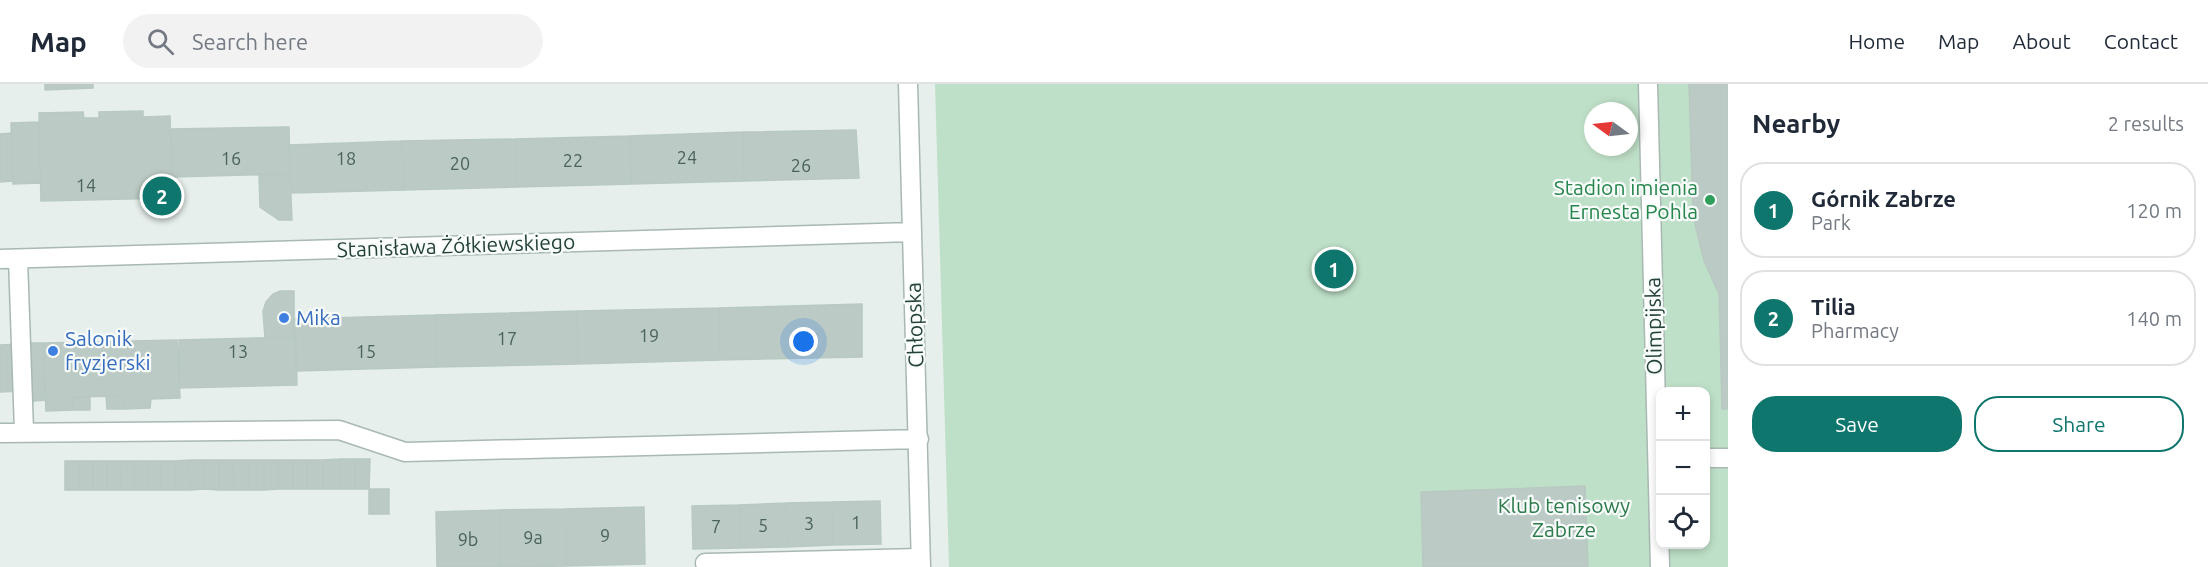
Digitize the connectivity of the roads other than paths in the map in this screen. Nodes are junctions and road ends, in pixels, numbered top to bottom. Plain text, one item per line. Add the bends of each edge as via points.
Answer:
1 (908, 84) edge
2 (1648, 84) edge
3 (912, 232) junction
4 (9, 259) edge
5 (0, 432) edge
6 (24, 432) junction
7 (919, 439) junction
8 (1658, 441) edge
9 (1710, 458) edge
10 (1728, 458) edge
11 (1659, 495) edge
12 (920, 562) edge
13 (705, 563) dead end
14 (1660, 567) edge

1 - 3 street, Chłopska
2 - 8 street, Olimpijska
3 - 4 street, Stanisława Żółkiewskiego
3 - 7 street, Chłopska
4 - 6 street
5 - 6 street
6 - 7 street via 339,430 405,452
7 - 12 street, Chłopska
9 - 10 street
11 - 14 street, Olimpijska
12 - 13 street

